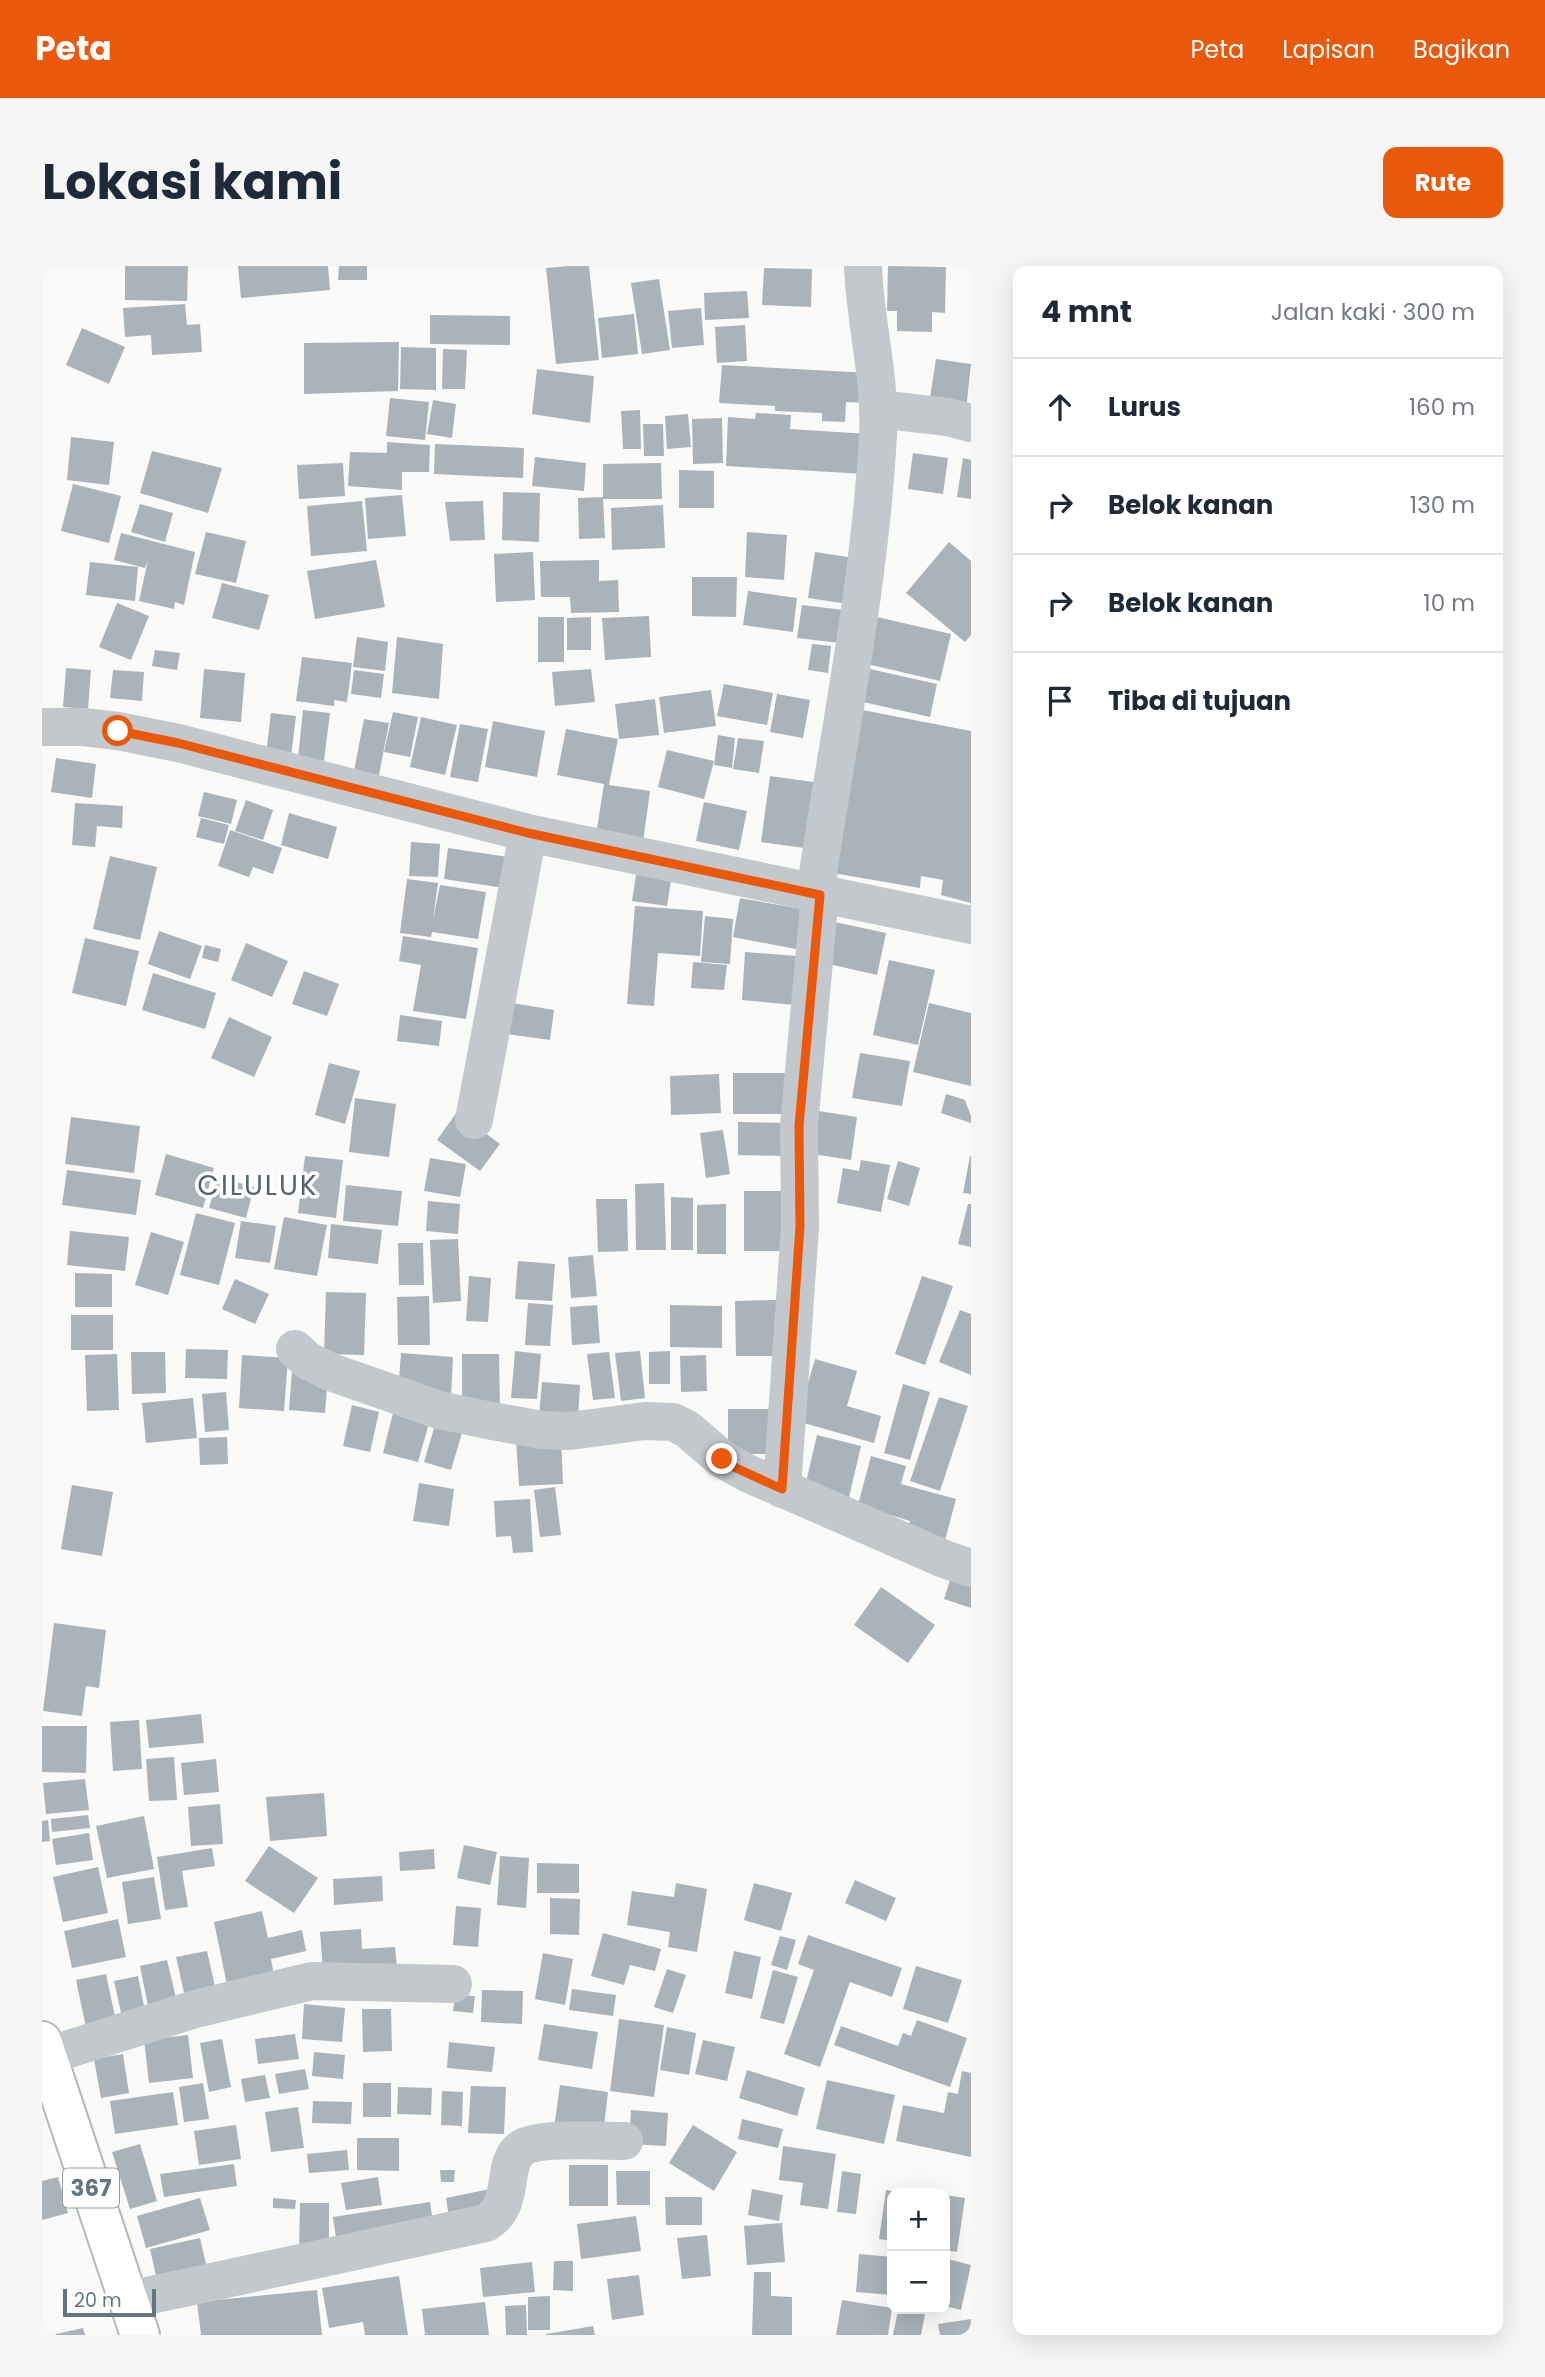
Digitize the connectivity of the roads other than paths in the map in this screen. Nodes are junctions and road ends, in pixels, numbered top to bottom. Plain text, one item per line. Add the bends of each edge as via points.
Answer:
1 (863, 266) edge
2 (878, 409) junction
3 (971, 423) edge
4 (42, 727) edge
5 (528, 833) junction
6 (820, 895) junction
7 (971, 925) edge
8 (474, 1120) dead end
9 (295, 1349) dead end
10 (782, 1489) junction
11 (971, 1569) edge
12 (453, 1984) dead end
13 (44, 2049) edge
14 (52, 2105) edge
15 (624, 2141) dead end
16 (134, 2318) edge

1 - 2 street
2 - 3 street
2 - 6 street via 869,534 818,873
4 - 5 street via 83,727 166,741
5 - 6 street
5 - 8 street
6 - 7 street
6 - 10 street via 799,1126 800,1226
9 - 10 street via 331,1373 439,1410 486,1420 570,1431 645,1420 673,1422 736,1468
10 - 11 street
12 - 13 street via 313,1981
13 - 14 main road, 367
14 - 16 main road, 367
15 - 16 street via 545,2142 521,2149 512,2160 505,2199 496,2217 486,2223

